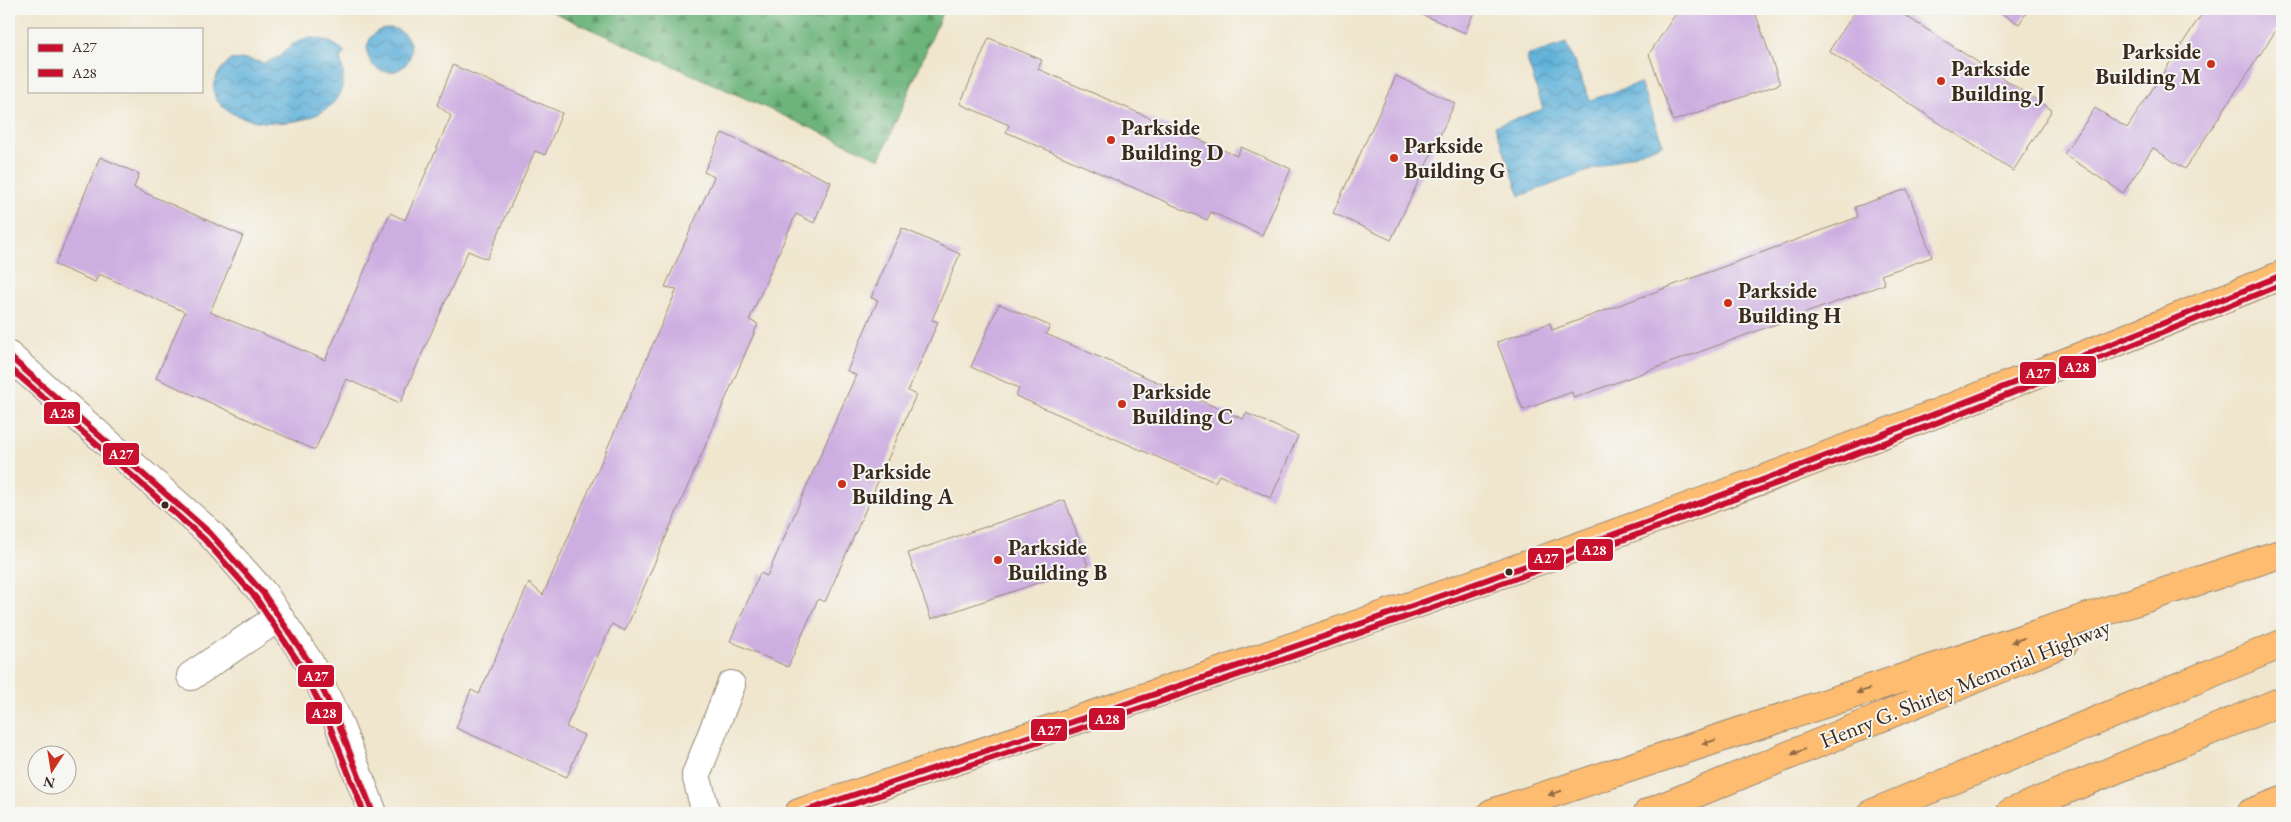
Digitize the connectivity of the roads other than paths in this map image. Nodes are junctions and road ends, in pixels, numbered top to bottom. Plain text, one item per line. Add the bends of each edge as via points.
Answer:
1 (2282, 275) edge
2 (9, 356) edge
3 (2281, 553) edge
4 (279, 617) junction
5 (2282, 644) edge
6 (191, 676) dead end
7 (731, 685) dead end
8 (2282, 701) edge
9 (2282, 800) edge
10 (373, 813) edge
11 (706, 813) edge
12 (799, 813) edge
13 (1492, 813) edge
14 (1648, 813) edge
15 (1873, 813) edge
16 (2010, 813) edge
17 (2251, 813) edge

1 - 12 main road via 2050,369 1703,502 1317,638
2 - 4 street via 210,533 264,592
3 -> 13 main road
3 -> 14 main road, Henry G. Shirley Memorial Highway
4 - 6 street
4 - 10 street via 309,662 336,717
5 - 15 main road
7 - 11 street via 696,775
8 - 16 main road
9 - 17 main road

